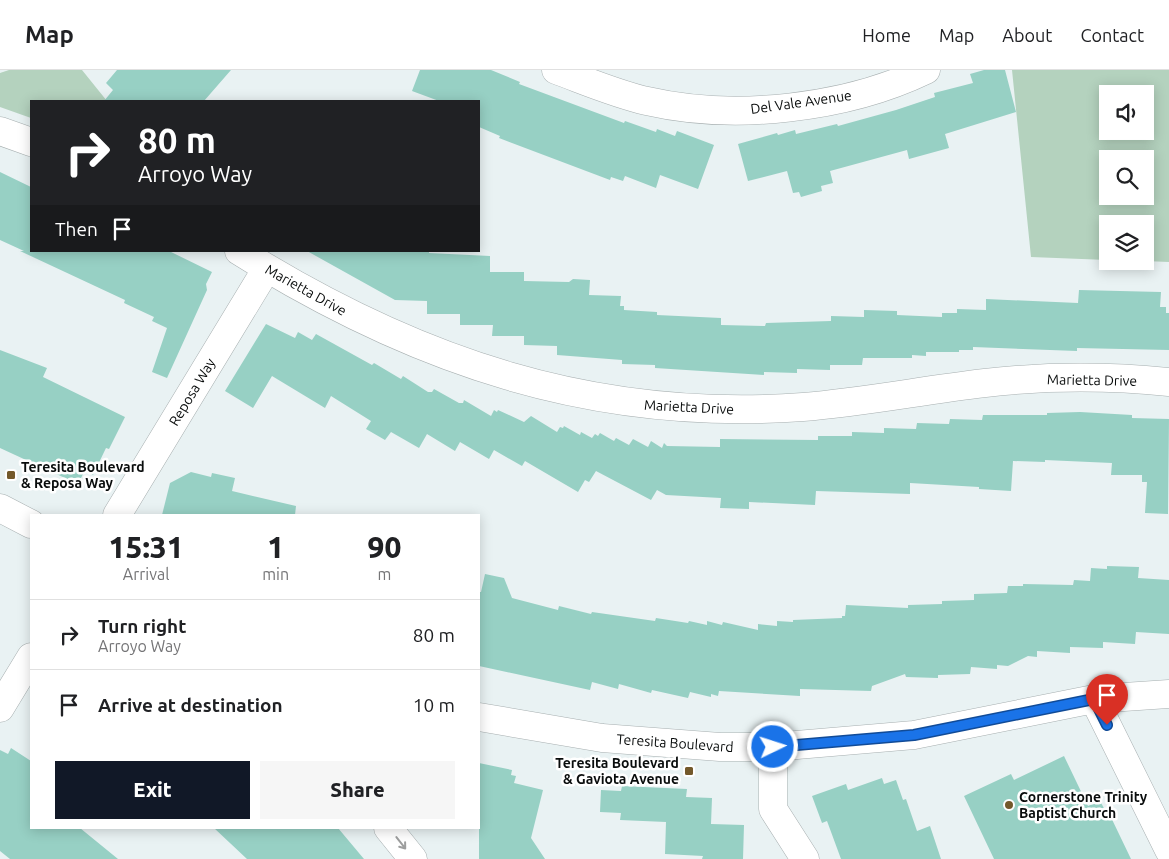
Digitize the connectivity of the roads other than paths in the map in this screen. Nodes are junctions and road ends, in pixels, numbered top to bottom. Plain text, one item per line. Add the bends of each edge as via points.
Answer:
1 (556, 70) edge
2 (926, 70) edge
3 (0, 132) edge
4 (30, 142) edge
5 (241, 252) edge
6 (267, 268) junction
7 (1169, 382) edge
8 (0, 508) edge
9 (118, 514) edge
10 (30, 523) edge
11 (30, 659) edge
12 (1169, 694) edge
13 (1094, 699) junction
14 (0, 708) edge
15 (480, 717) edge
16 (773, 747) junction
17 (389, 829) edge
18 (1169, 850) edge
19 (413, 859) edge
20 (805, 859) edge

1 - 2 street, Del Vale Avenue via 647,101 698,109 748,111 859,94
3 - 4 street
5 - 6 street, Marietta Drive
6 - 7 street, Marietta Drive via 370,325 467,364 574,394 635,403 750,410 805,407 988,382 1102,378
6 - 9 street, Reposa Way
8 - 10 street
11 - 14 street
12 - 13 street, Teresita Boulevard
13 - 16 street, Teresita Boulevard via 914,735
13 - 18 street
15 - 16 street, Teresita Boulevard via 602,738 720,747
16 - 20 street via 773,809
17 -> 19 street

